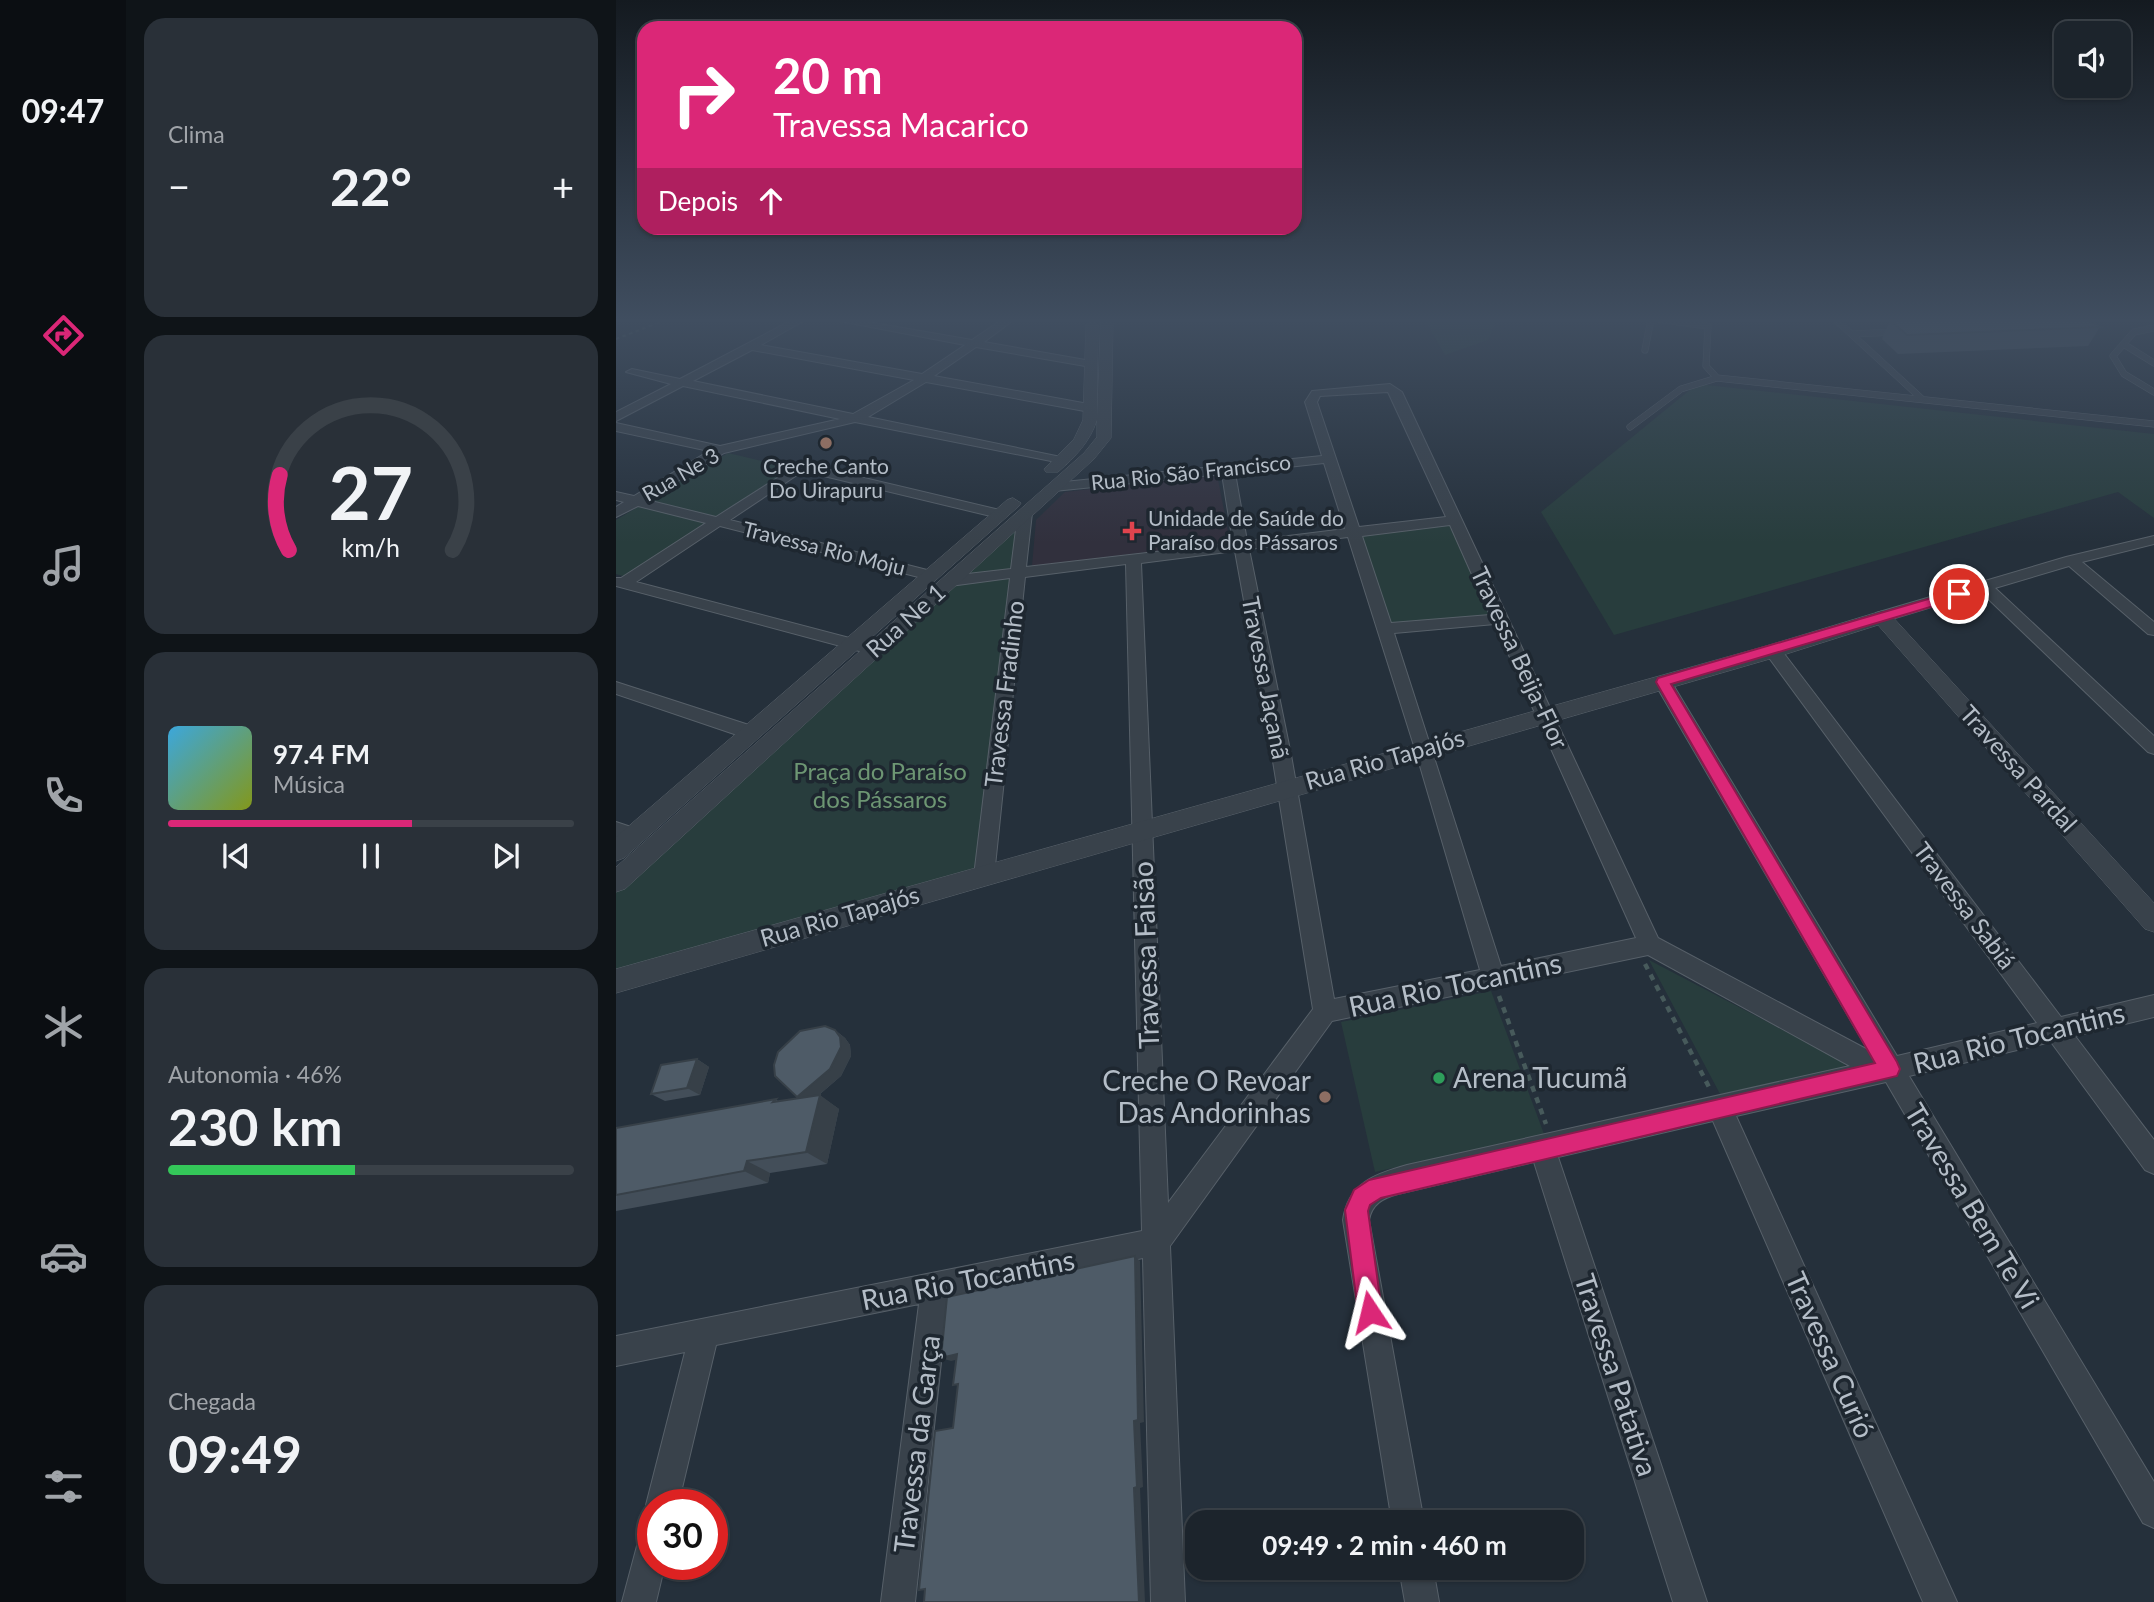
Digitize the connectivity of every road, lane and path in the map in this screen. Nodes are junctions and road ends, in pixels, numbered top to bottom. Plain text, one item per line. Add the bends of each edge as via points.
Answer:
1 (659, 394) edge
2 (736, 394) edge
3 (898, 394) edge
4 (1008, 394) edge
5 (1090, 394) edge
6 (1105, 394) edge
7 (1315, 394) edge
8 (1397, 394) edge
9 (1672, 394) edge
10 (1871, 394) edge
11 (1916, 394) edge
12 (1922, 399) junction
13 (1090, 408) junction
14 (616, 417) edge
15 (855, 419) junction
16 (2154, 424) edge
17 (616, 427) edge
18 (1630, 427) dead end
19 (720, 450) junction
20 (1329, 459) junction
21 (1228, 469) junction
22 (1059, 472) junction
23 (616, 496) edge
24 (636, 501) junction
25 (616, 513) edge
26 (1024, 513) junction
27 (999, 514) junction
28 (1457, 520) junction
29 (718, 523) junction
30 (1353, 533) junction
31 (2154, 540) edge
32 (1239, 546) junction
33 (1132, 559) junction
34 (2071, 560) junction
35 (1019, 573) junction
36 (930, 575) junction
37 (950, 581) junction
38 (620, 583) edge
39 (1985, 587) junction
40 (1882, 617) junction
41 (1499, 619) junction
42 (1385, 629) junction
43 (2154, 630) edge
44 (852, 644) junction
45 (874, 650) junction
46 (1773, 651) junction
47 (1663, 682) junction
48 (616, 688) edge
49 (1545, 715) junction
50 (749, 732) junction
51 (2154, 747) edge
52 (1424, 749) junction
53 (1286, 789) junction
54 (1142, 829) junction
55 (624, 833) edge
56 (616, 851) edge
57 (984, 876) junction
58 (616, 882) edge
59 (2154, 921) edge
60 (1643, 946) junction
61 (1493, 977) junction
62 (616, 981) edge
63 (2154, 1006) edge
64 (1325, 1012) junction
65 (2056, 1029) junction
66 (1887, 1070) junction
67 (1720, 1108) junction
68 (1548, 1147) junction
69 (2154, 1161) edge
70 (1156, 1242) junction
71 (935, 1287) junction
72 (704, 1333) junction
73 (616, 1351) edge
74 (666, 1489) edge
75 (1406, 1510) edge
76 (2154, 1512) edge
77 (644, 1580) edge
78 (1418, 1580) edge
79 (639, 1602) edge
80 (898, 1602) edge
81 (1168, 1602) edge
82 (1423, 1602) edge
83 (1690, 1602) edge
84 (1940, 1602) edge

1 - 14 street
2 - 15 street, Rua Rio São Francisco
3 - 15 street, Rua Ne 3
4 - 13 street
5 - 13 street, Rua Ne 1
6 - 22 street, Rua Ne 1 via 1104,438
7 - 20 street, Travessa Beija-Flor via 1311,402
8 - 28 street, Travessa Beija-Flor
9 - 18 lane
10 - 12 lane
11 - 12 lane
12 - 16 lane
13 - 22 street, Rua Ne 1 via 1083,439
15 - 19 street, Rua Ne 3
15 - 22 street, Rua Rio São Francisco
17 - 19 street
19 - 24 street, Rua Ne 3
20 - 21 street, Rua Rio São Francisco
20 - 30 street
21 - 22 street, Rua Rio São Francisco
21 - 32 street, Travessa Jaçanã
22 - 26 street, Rua Ne 1
22 - 27 street, Rua Ne 1
23 - 24 street, Travessa Rio Moju
24 - 25 street, Rua Ne 3
24 - 29 street, Travessa Rio Moju
26 - 35 street, Travessa Fradinho
26 - 37 street, Rua Ne 1
27 - 29 street via 805,468 796,469
27 - 36 street, Rua Ne 1
28 - 30 street
28 - 41 street, Travessa Beija-Flor
29 - 36 street, Travessa Rio Moju
29 - 38 street
30 - 32 street
30 - 42 street
31 - 34 street, Rua Rio Tapajós
32 - 33 street
32 - 53 street, Travessa Jaçanã
33 - 35 street
33 - 54 street, Travessa Faisão
34 - 39 street, Rua Rio Tapajós
34 - 43 street
35 - 37 street
35 - 57 street, Travessa Fradinho
36 - 44 street, Rua Ne 1
37 - 45 street, Rua Ne 1
38 - 44 street
39 - 40 street, Rua Rio Tapajós
39 - 51 street
40 - 46 street, Rua Rio Tapajós
40 - 59 street, Travessa Pardal
41 - 42 street
41 - 49 street, Travessa Beija-Flor
42 - 52 street
44 - 45 street
44 - 50 street, Rua Ne 1
45 - 58 street, Rua Ne 1
46 - 47 street, Rua Rio Tapajós
46 - 65 street, Travessa Sabiá
47 - 49 street, Rua Rio Tapajós
47 - 66 street, Travessa Bem Te Vi
48 - 50 street
49 - 52 street, Rua Rio Tapajós
49 - 60 street, Travessa Beija-Flor
50 - 55 street, Rua Ne 1
52 - 53 street, Rua Rio Tapajós
52 - 61 street
53 - 54 street, Rua Rio Tapajós
53 - 64 street, Travessa Jaçanã
54 - 57 street, Rua Rio Tapajós
54 - 70 street, Travessa Faisão
55 - 56 street, Rua Ne 1
57 - 62 street, Rua Rio Tapajós
60 - 61 street, Rua Rio Tocantins
60 - 66 street, Rua Rio Tocantins
60 - 67 path
61 - 64 street, Rua Rio Tocantins
61 - 68 path
63 - 65 street, Rua Rio Tocantins
64 - 70 street, Rua Rio Tocantins
65 - 66 street, Rua Rio Tocantins
65 - 69 street, Travessa Sabiá
66 - 67 street, Rua Rio Tocantins
66 - 76 street, Travessa Bem Te Vi
67 - 68 street, Rua Rio Tocantins
67 - 84 street, Travessa Curió
68 - 75 street, Rua Rio Tocantins via 1407,1178 1368,1193 1358,1203 1356,1220
68 - 83 street, Travessa Patativa
70 - 71 street, Rua Rio Tocantins
70 - 81 street, Travessa Faisão
71 - 72 street, Rua Rio Tocantins
71 - 80 street, Travessa da Garça
72 - 73 street, Rua Rio Tocantins
72 - 74 street
77 - 79 street
78 - 82 street

